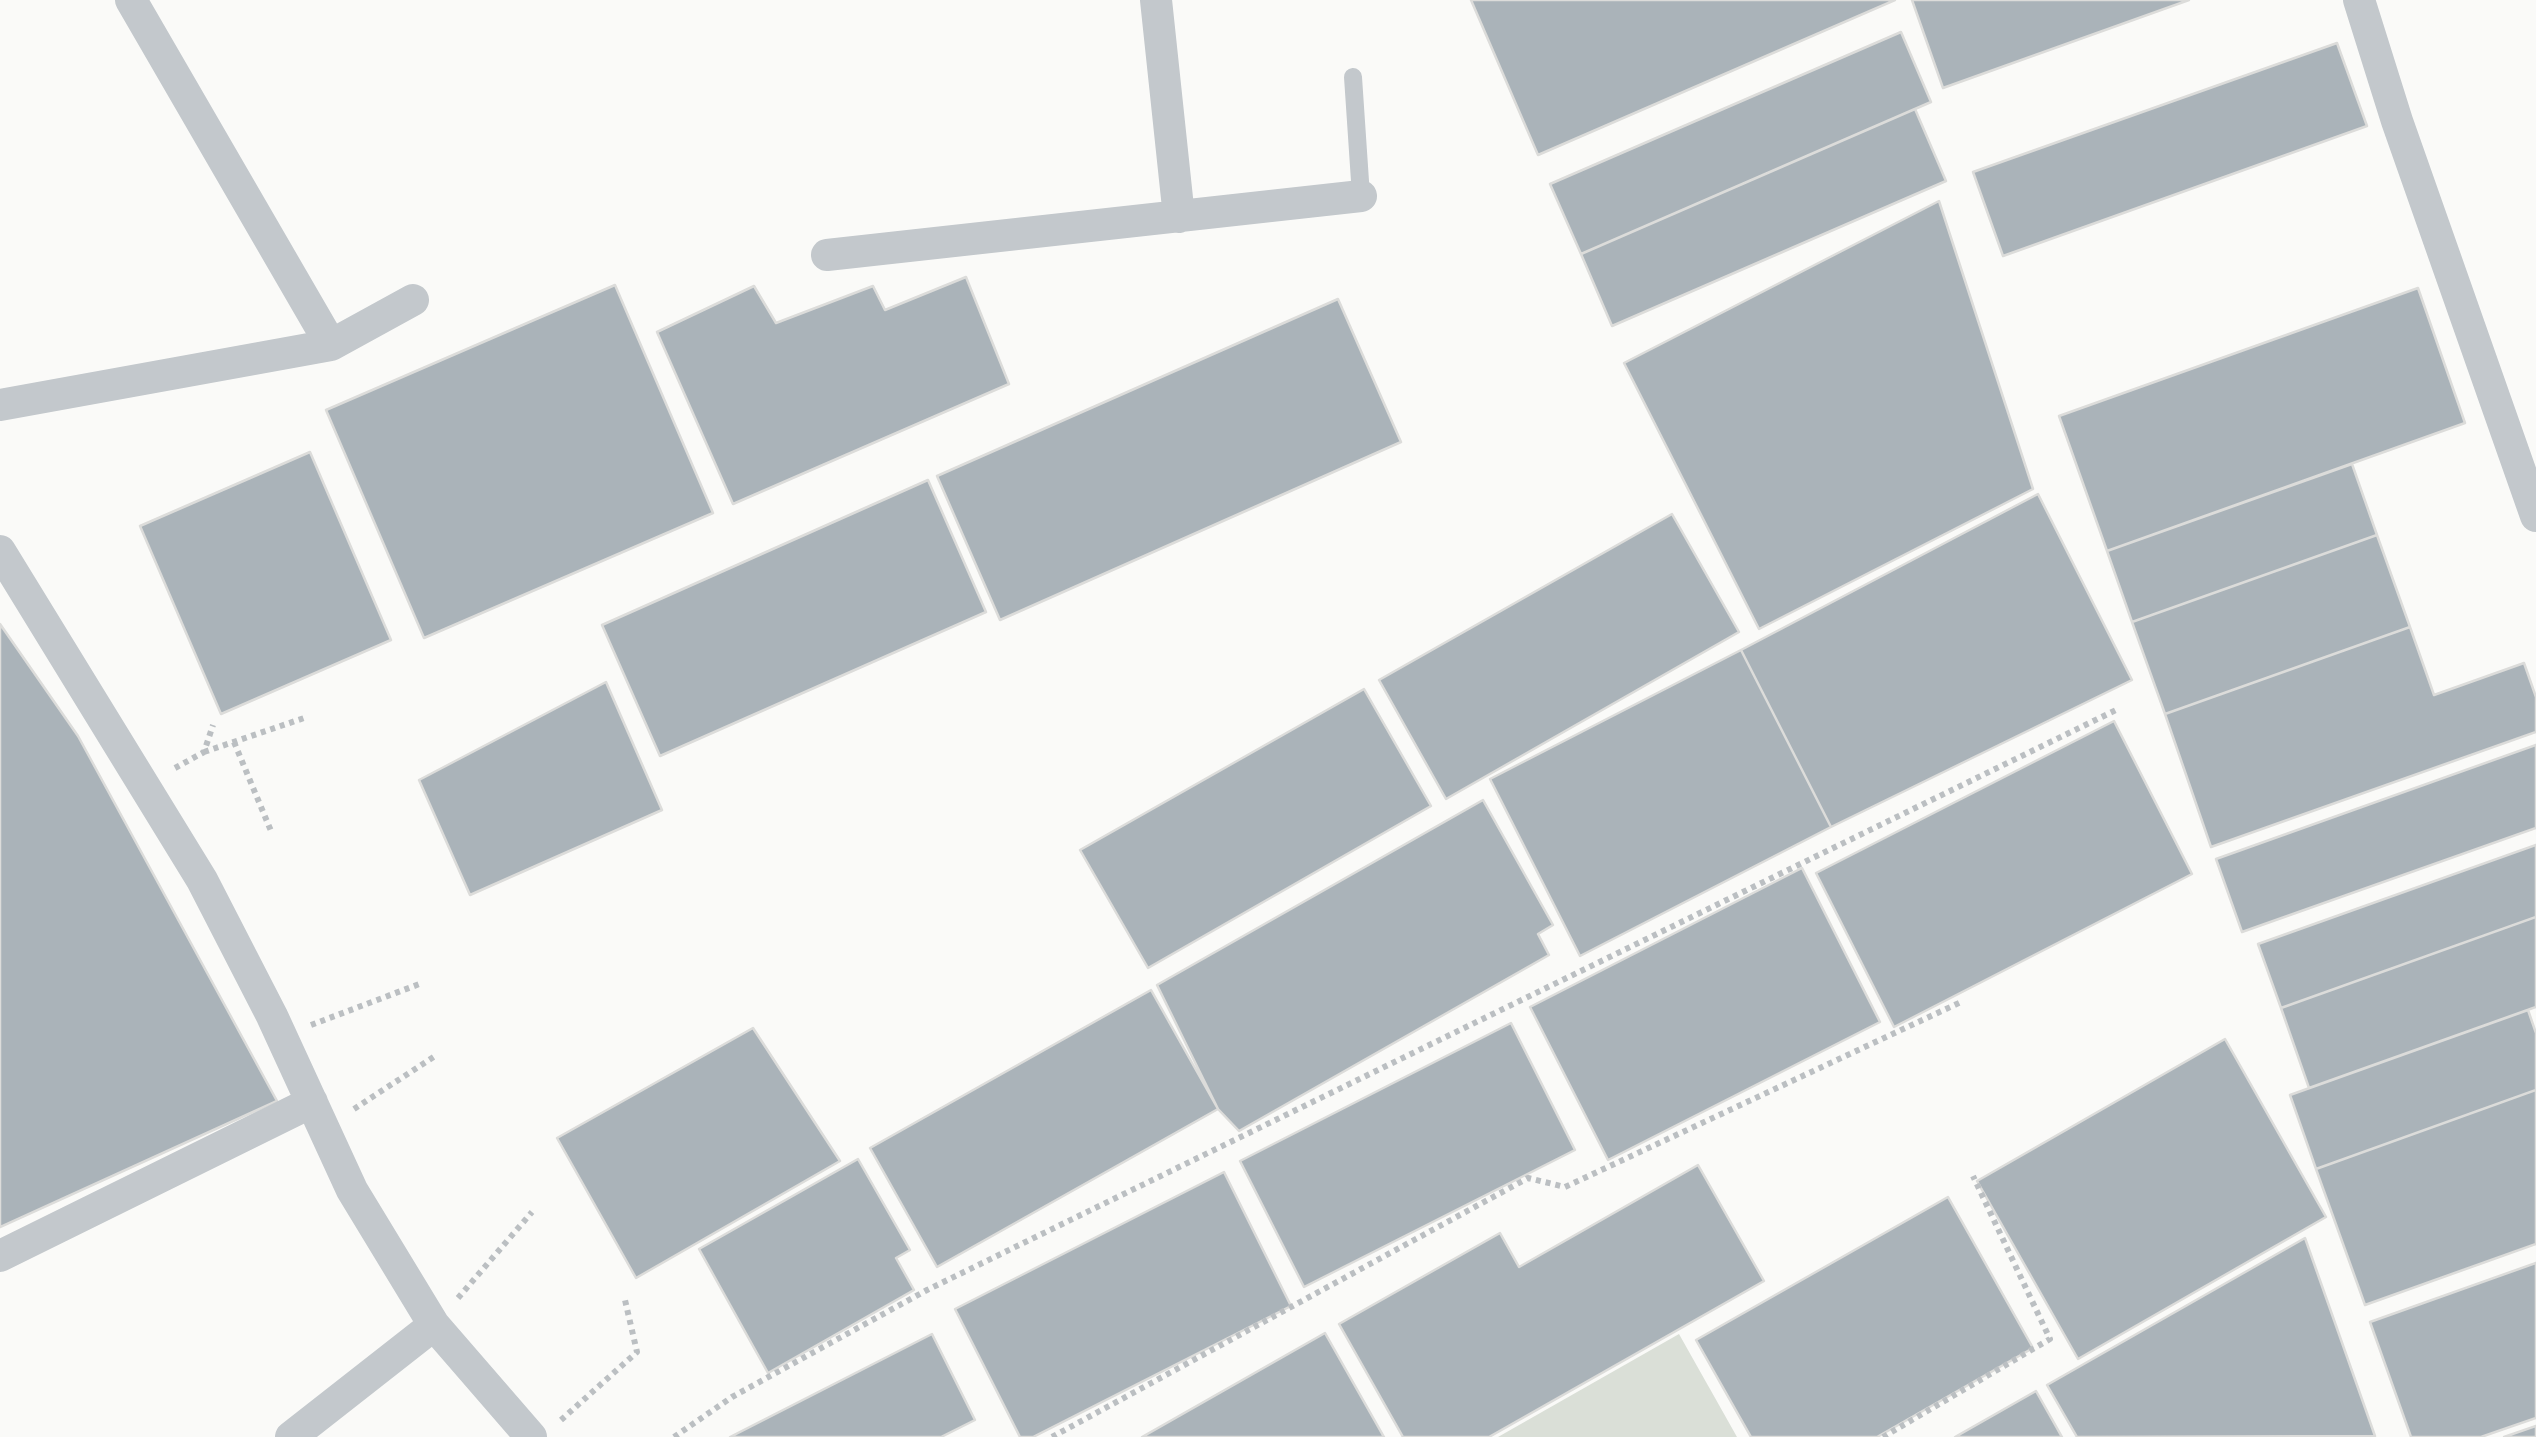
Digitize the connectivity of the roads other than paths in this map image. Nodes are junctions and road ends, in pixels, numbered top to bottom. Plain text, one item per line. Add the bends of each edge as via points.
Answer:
1 (131, 0) edge
2 (1156, 0) edge
3 (2359, 0) edge
4 (1353, 77) dead end
5 (1361, 196) joint
6 (1179, 216) junction
7 (827, 255) dead end
8 (413, 300) dead end
9 (331, 345) junction
10 (0, 405) edge
11 (2536, 516) edge
12 (0, 551) edge
13 (318, 1115) junction
14 (0, 1256) edge
15 (434, 1326) junction
16 (543, 1431) edge
17 (291, 1437) edge

1 - 9 street
2 - 6 street
3 - 11 street
4 - 5 lane
5 - 6 street
6 - 7 street
8 - 9 street
9 - 10 street
12 - 13 street via 202,880
13 - 14 street
13 - 15 street via 352,1190
15 - 16 street
15 - 17 street

